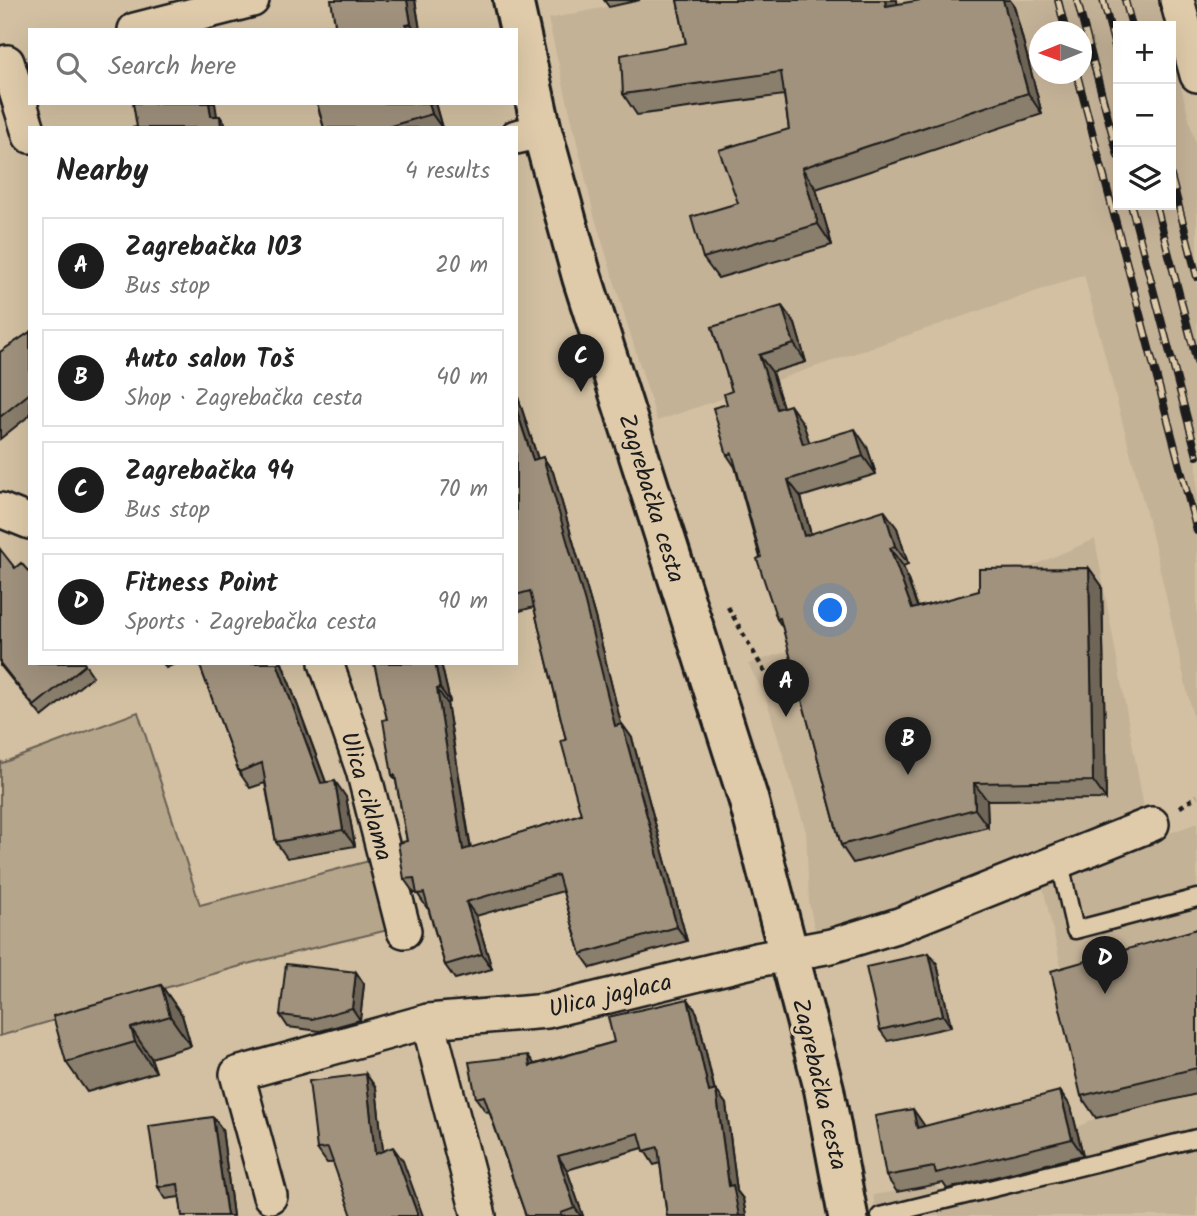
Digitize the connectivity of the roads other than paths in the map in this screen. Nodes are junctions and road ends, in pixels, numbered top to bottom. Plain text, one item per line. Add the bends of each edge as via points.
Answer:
1 (252, 0) edge
2 (513, 0) edge
3 (1177, 0) edge
4 (143, 28) edge
5 (516, 28) edge
6 (518, 42) edge
7 (12, 61) edge
8 (1197, 75) edge
9 (28, 127) edge
10 (529, 134) edge
11 (0, 510) edge
12 (28, 521) edge
13 (327, 665) edge
14 (1153, 824) dead end
15 (1059, 859) junction
16 (1197, 898) edge
17 (404, 931) dead end
18 (790, 953) junction
19 (428, 1021) junction
20 (1197, 1139) edge
21 (270, 1196) dead end
22 (480, 1216) edge
23 (848, 1216) edge
24 (880, 1216) edge

1 - 4 street
2 - 5 main road, Zagrebačka cesta
3 - 8 street
6 - 10 main road, Zagrebačka cesta
7 - 9 street
10 - 18 main road, Zagrebačka cesta via 582,277 748,798
11 - 12 street
13 - 17 street, Ulica ciklama via 363,770
14 - 15 street
15 - 16 lane via 1075,930
15 - 18 street via 899,925
18 - 19 street, Ulica jaglaca via 547,1011
18 - 23 main road, Zagrebačka cesta via 824,1089
19 - 21 street, Ulica jaglaca via 237,1074
19 - 22 street
20 - 24 lane

